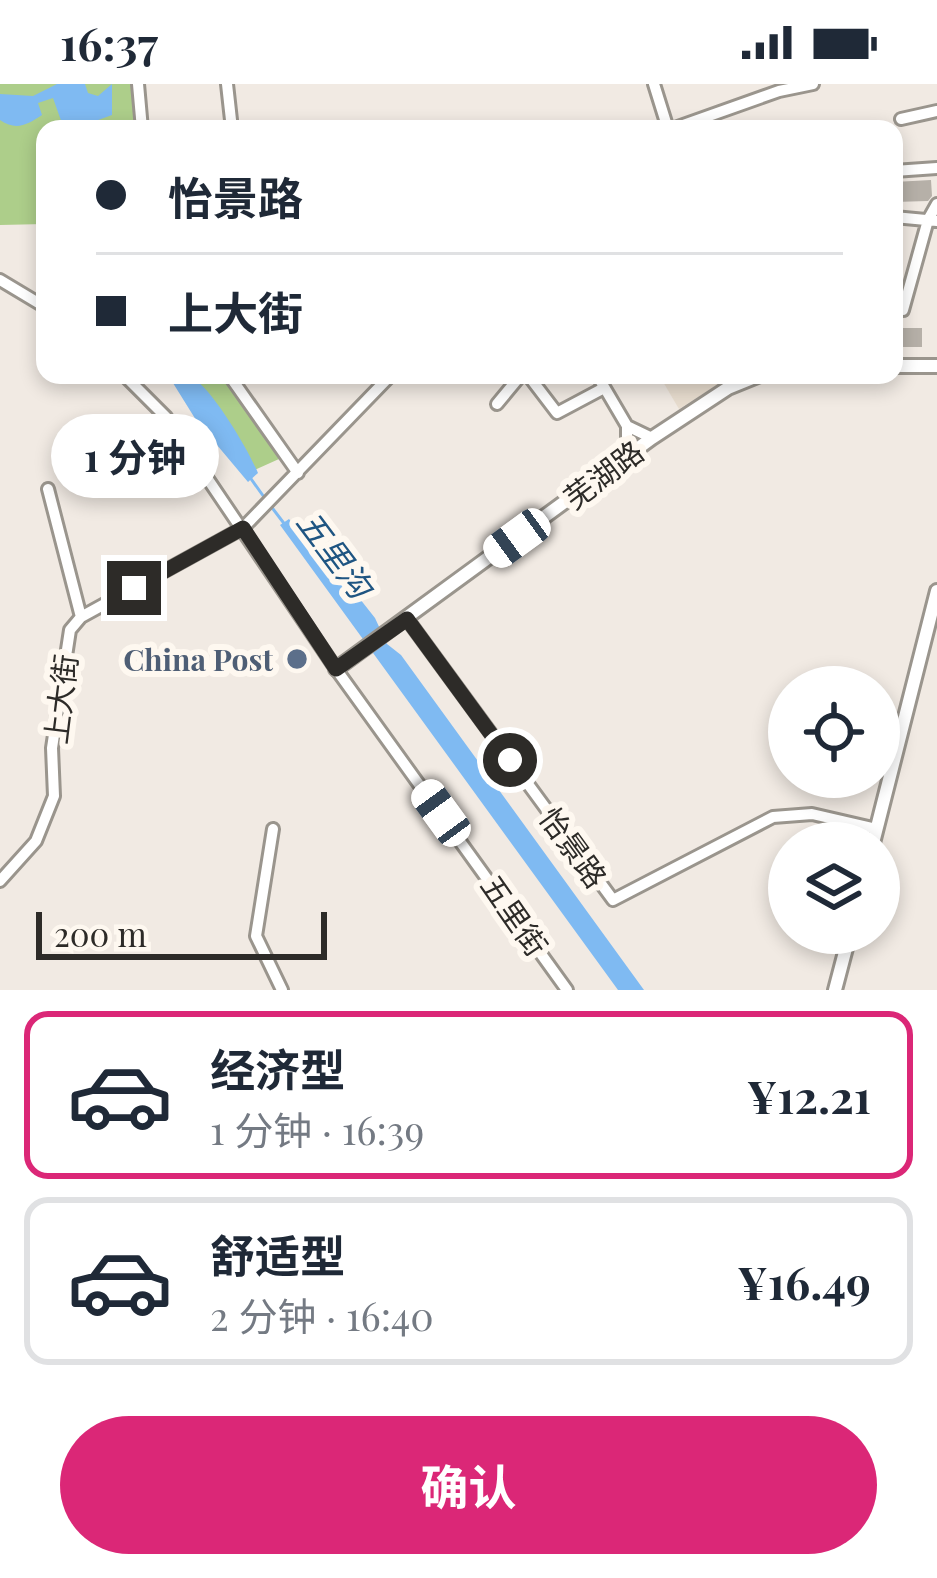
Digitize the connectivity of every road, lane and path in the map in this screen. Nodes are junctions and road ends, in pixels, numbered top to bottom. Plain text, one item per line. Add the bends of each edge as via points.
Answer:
1 (138, 84) edge
2 (227, 84) edge
3 (654, 84) edge
4 (813, 84) edge
5 (937, 111) edge
6 (901, 118) dead end
7 (141, 120) edge
8 (231, 120) edge
9 (667, 120) edge
10 (696, 120) edge
11 (937, 168) edge
12 (903, 170) edge
13 (937, 206) edge
14 (903, 218) edge
15 (933, 220) edge
16 (913, 273) junction
17 (903, 274) edge
18 (0, 280) edge
19 (36, 302) edge
20 (903, 310) edge
21 (903, 366) edge
22 (937, 366) edge
23 (133, 384) edge
24 (235, 384) edge
25 (382, 384) edge
26 (516, 384) edge
27 (533, 384) edge
28 (602, 384) edge
29 (737, 384) edge
30 (604, 388) junction
31 (496, 404) dead end
32 (627, 426) junction
33 (652, 438) junction
34 (627, 456) junction
35 (298, 472) junction
36 (48, 489) dead end
37 (243, 528) junction
38 (937, 591) edge
39 (81, 617) junction
40 (407, 619) junction
41 (336, 669) junction
42 (835, 822) edge
43 (879, 822) edge
44 (273, 829) dead end
45 (0, 881) edge
46 (844, 954) edge
47 (282, 990) edge
48 (567, 990) edge
49 (835, 990) edge

1 - 7 street
2 - 8 street
3 - 9 street
4 - 10 street
5 - 6 street
11 - 12 street
13 - 15 street
14 - 15 street
15 - 16 street
16 - 17 street
16 - 20 street
18 - 19 street
21 - 22 main road
23 - 37 street, 五里街 via 166,416
24 - 35 street
25 - 35 street, 上大街
26 - 31 street
27 - 30 street via 557,412
28 - 30 street
29 - 33 main road, 芜湖路
30 - 32 street
32 - 33 street
32 - 34 street
33 - 34 main road, 芜湖路
34 - 40 main road, 芜湖路
35 - 37 street, 上大街
36 - 39 street
37 - 39 street, 上大街
37 - 41 street, 五里街
38 - 43 main road
39 - 45 street, 上大街 via 67,639 54,796 36,842
40 - 41 main road, 芜湖路
40 - 42 street, 怡景路 via 613,900 773,817 812,814
41 - 48 street, 五里街
44 - 47 street via 256,936
46 - 49 main road

